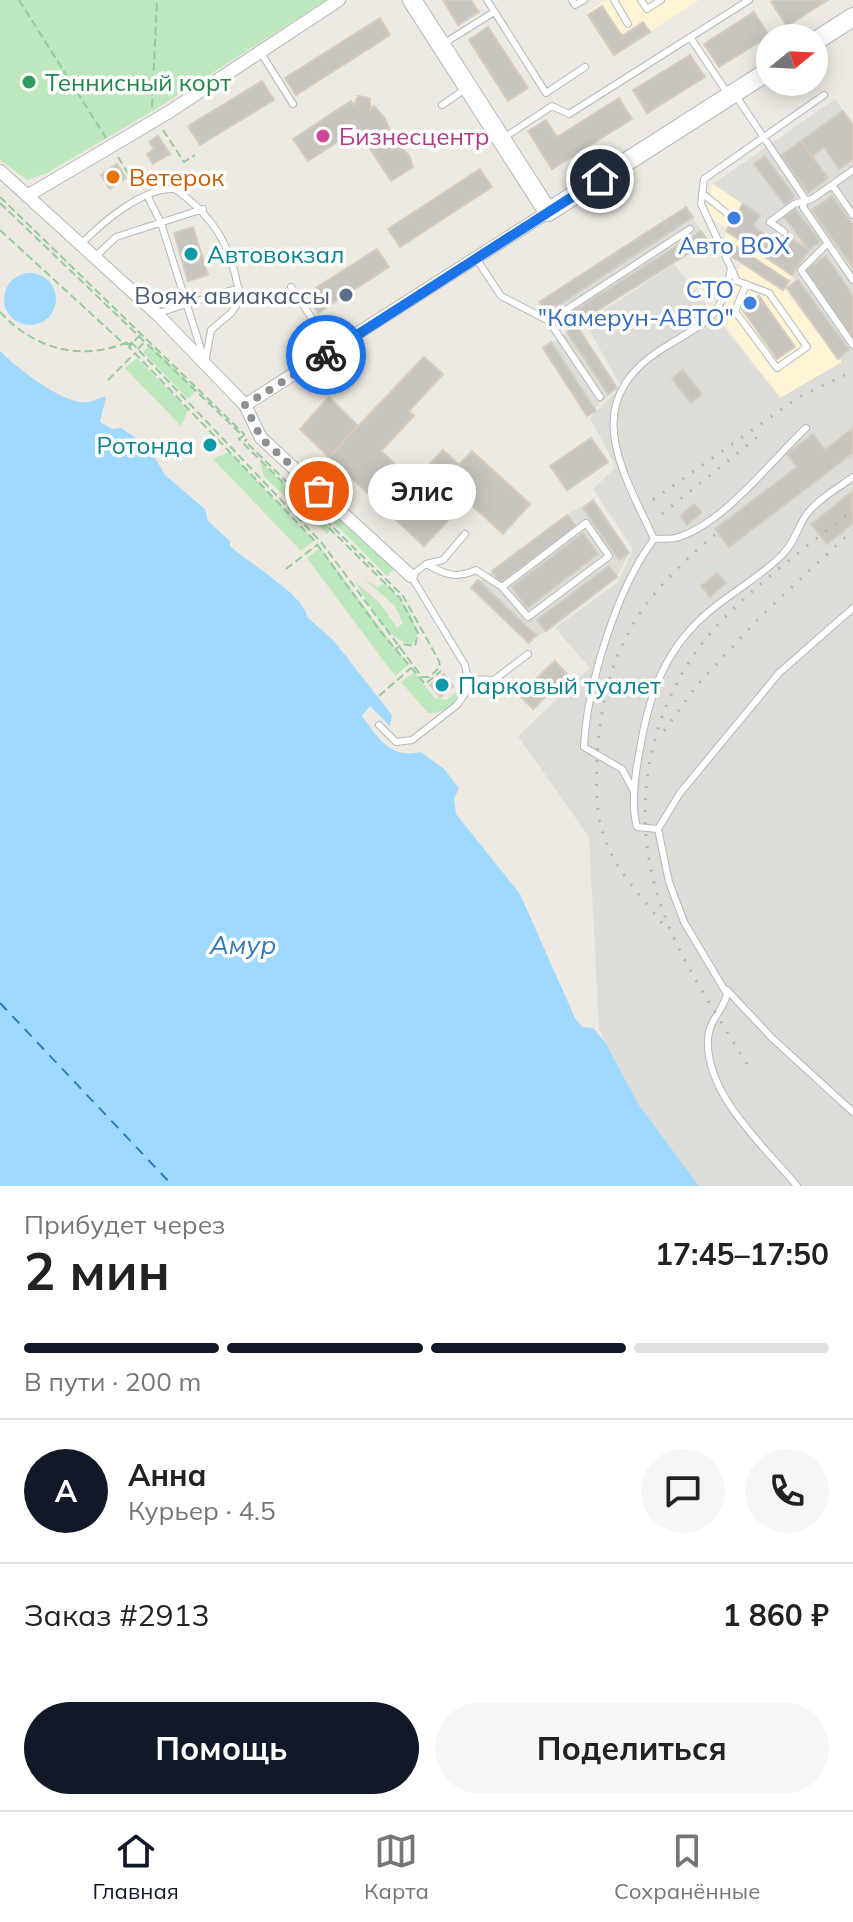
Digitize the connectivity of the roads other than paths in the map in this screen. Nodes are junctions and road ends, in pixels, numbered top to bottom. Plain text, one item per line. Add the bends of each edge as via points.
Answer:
1 (339, 0) edge
2 (412, 0) edge
3 (487, 0) edge
4 (572, 0) edge
5 (584, 0) edge
6 (614, 0) edge
7 (641, 0) edge
8 (661, 0) edge
9 (749, 0) edge
10 (494, 12) junction
11 (853, 17) edge
12 (628, 24) dead end
13 (828, 33) edge
14 (690, 37) junction
15 (441, 46) junction
16 (261, 53) junction
17 (585, 67) dead end
18 (756, 79) edge
19 (467, 88) junction
20 (732, 94) junction
21 (823, 96) edge
22 (293, 104) dead end
23 (442, 105) dead end
24 (763, 137) junction
25 (501, 140) junction
26 (853, 170) edge
27 (0, 171) edge
28 (832, 185) junction
29 (702, 193) junction
30 (147, 195) junction
31 (27, 196) junction
32 (805, 199) junction
33 (203, 209) junction
34 (548, 212) junction
35 (729, 215) dead end
36 (853, 215) edge
37 (161, 223) junction
38 (690, 229) dead end
39 (784, 232) dead end
40 (828, 243) junction
41 (81, 244) junction
42 (95, 257) junction
43 (476, 258) junction
44 (731, 268) junction
45 (853, 280) edge
46 (746, 284) junction
47 (291, 287) dead end
48 (239, 288) junction
49 (188, 304) junction
50 (157, 314) junction
51 (549, 321) junction
52 (853, 345) edge
53 (333, 350) junction
54 (205, 363) junction
55 (600, 397) dead end
56 (245, 405) junction
57 (806, 428) dead end
58 (853, 477) edge
59 (465, 534) dead end
60 (654, 539) junction
61 (426, 564) junction
62 (411, 576) junction
63 (502, 587) junction
64 (853, 608) edge
65 (528, 654) dead end
66 (468, 679) junction
67 (379, 725) dead end
68 (635, 794) junction
69 (658, 829) junction
70 (725, 987) junction
71 (853, 1112) edge
72 (797, 1186) edge

1 - 16 street
2 - 15 main road
3 - 10 lane
4 - 5 lane via 575,5
6 - 12 lane
7 - 8 lane via 647,9
9 - 14 lane
10 - 15 lane
10 - 17 lane via 546,93
11 - 13 main road
14 - 20 lane
14 - 25 lane via 569,114 552,106
15 - 19 main road
16 - 22 lane
16 - 31 street
18 - 20 main road
19 - 23 lane
19 - 25 main road
20 - 24 lane
20 - 34 main road
21 - 24 lane
24 - 29 lane via 704,179
24 - 32 lane
25 - 34 main road
26 - 28 lane
27 - 31 street
28 - 32 lane
28 - 36 lane
29 - 35 lane
29 - 44 lane via 707,220
30 - 33 lane via 175,189
30 - 37 lane
30 - 41 lane
31 - 41 street
32 - 39 lane via 770,222
32 - 40 lane via 803,207
33 - 37 lane
33 - 48 lane via 226,245
34 - 43 street
37 - 42 lane via 116,237
37 - 49 lane
38 - 51 lane
40 - 45 lane
40 - 52 lane via 801,270
41 - 42 street
42 - 50 street
43 - 51 lane via 501,296
43 - 53 street
44 - 46 lane via 737,281
44 - 60 lane via 721,307 712,318 658,351 613,404 619,459
46 - 46 lane via 769,293 807,347 777,368 735,311
47 - 53 lane
48 - 49 lane
48 - 54 lane via 236,307 211,330
49 - 50 lane
49 - 54 lane
50 - 54 street
51 - 55 lane
53 - 56 street
54 - 56 street
56 - 62 street via 261,438
57 - 60 lane via 706,523 675,538
58 - 68 lane via 809,512 780,558 704,616 678,644 649,698
59 - 61 lane via 443,560
60 - 68 lane via 634,566 585,729 584,747 622,769
61 - 62 lane
61 - 63 lane via 460,577 476,570
62 - 66 lane via 465,665
63 - 63 lane via 528,617 609,556 586,523
64 - 69 lane via 779,673 680,793
65 - 66 lane via 494,680
66 - 67 lane via 457,705 412,740 396,742
68 - 69 lane via 637,827
69 - 70 lane via 680,913
70 - 71 lane
70 - 72 lane via 726,999 711,1021 708,1041 714,1074 725,1096

